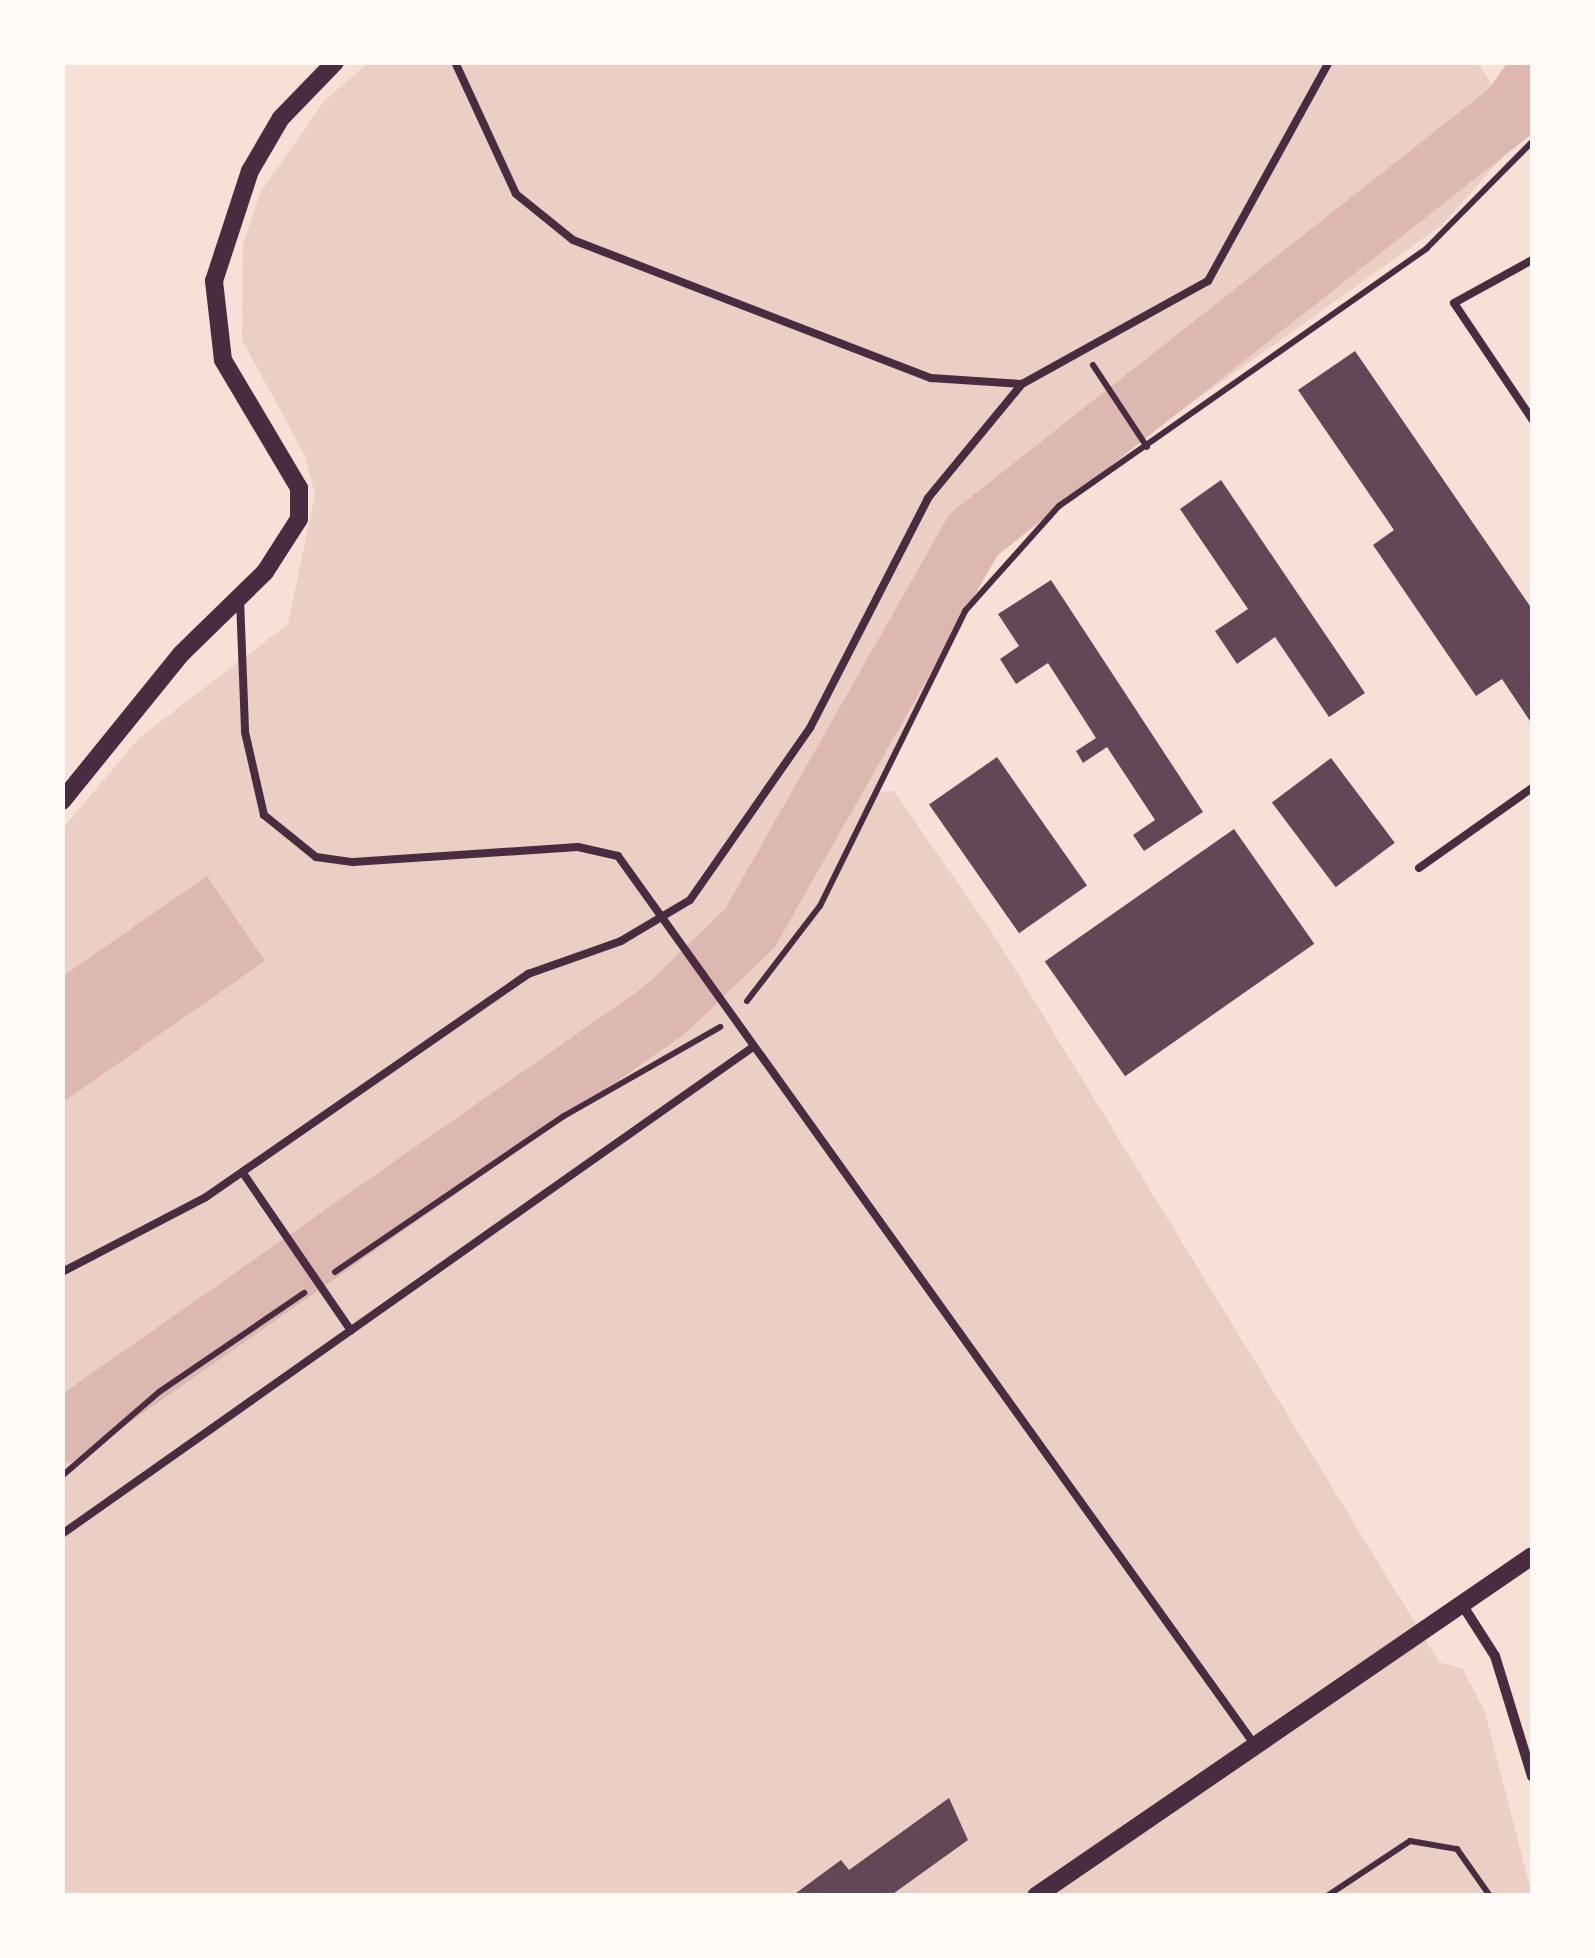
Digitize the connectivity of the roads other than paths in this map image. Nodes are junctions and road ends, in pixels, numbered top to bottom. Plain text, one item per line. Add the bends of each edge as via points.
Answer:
1 (335, 62) edge
2 (455, 62) edge
3 (1329, 62) edge
4 (1532, 260) edge
5 (1022, 384) junction
6 (1532, 420) edge
7 (240, 596) junction
8 (1531, 791) edge
9 (62, 800) edge
10 (1418, 868) dead end
11 (668, 914) junction
12 (754, 1047) junction
13 (243, 1173) junction
14 (62, 1272) edge
15 (351, 1331) junction
16 (62, 1534) edge
17 (1532, 1556) edge
18 (1464, 1606) junction
19 (1255, 1745) junction
20 (1532, 1776) edge
21 (1036, 1896) edge

1 - 7 street via 281,118 250,170 214,282 223,360 303,503 288,541
2 - 5 lane via 516,194 572,240 931,378
3 - 5 lane via 1208,281
4 - 6 lane via 1454,302
5 - 11 lane via 928,498 810,728 690,900
7 - 9 street
7 - 11 lane via 251,775 264,815 288,840 316,858 382,864 578,847 618,856
8 - 10 lane
11 - 12 lane
11 - 13 lane via 528,974
12 - 15 lane
12 - 19 lane
13 - 14 lane
13 - 15 lane
15 - 16 lane
17 - 18 street
18 - 19 street
18 - 20 street via 1495,1656
19 - 21 street

